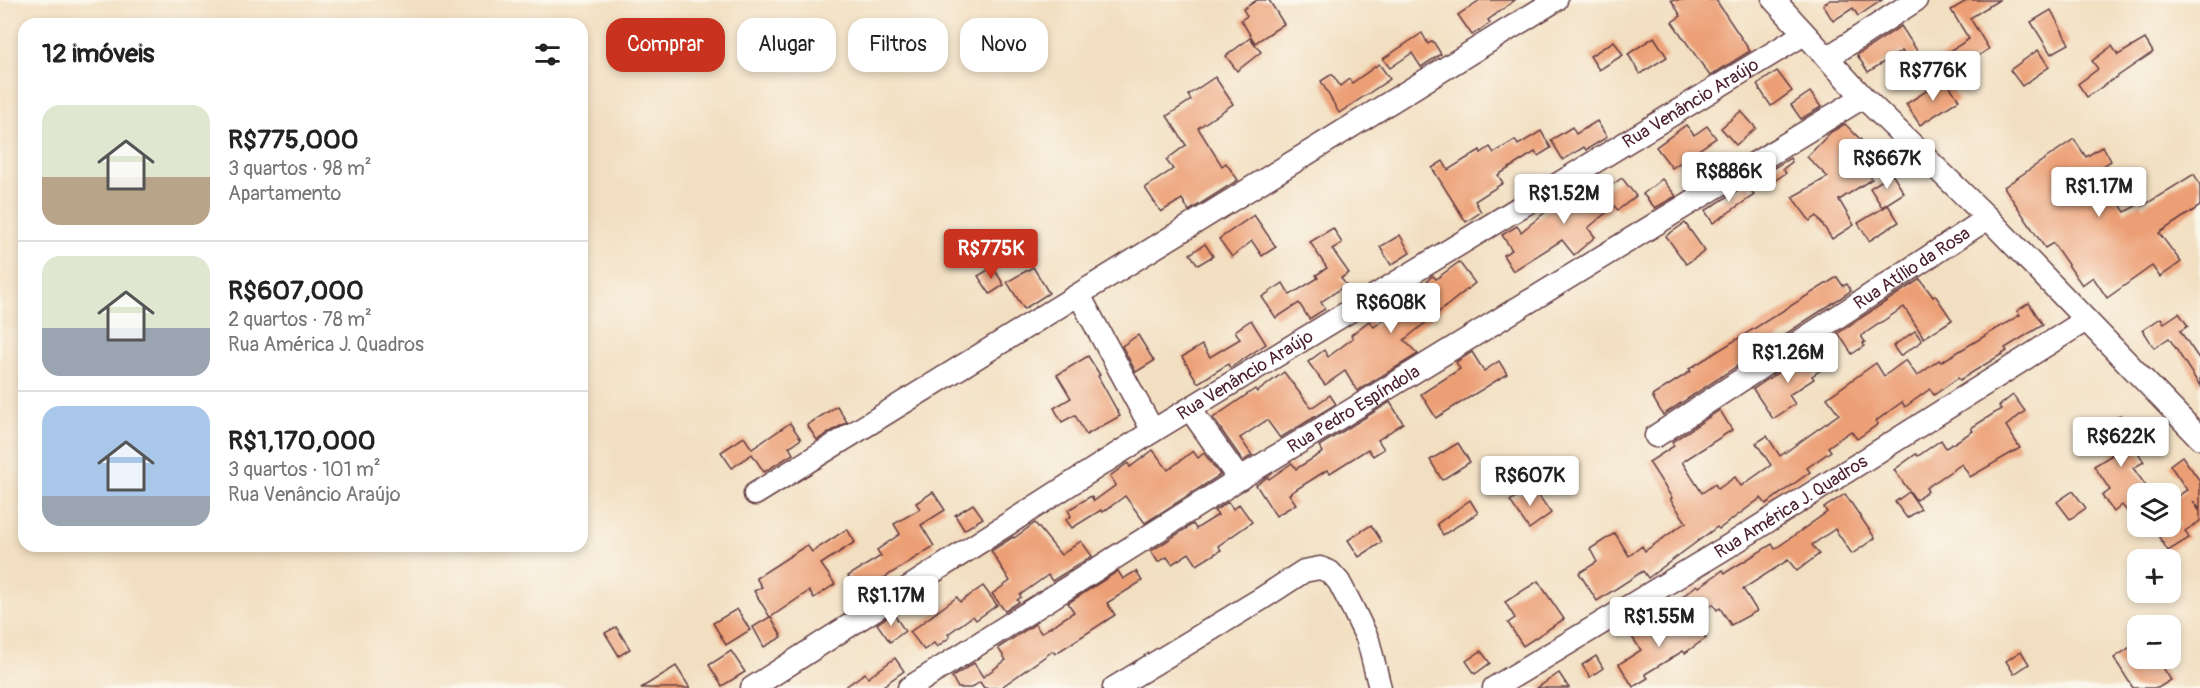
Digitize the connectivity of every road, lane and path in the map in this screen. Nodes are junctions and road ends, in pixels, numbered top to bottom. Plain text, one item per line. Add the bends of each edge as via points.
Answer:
1 (1556, 0) edge
2 (1774, 0) edge
3 (1916, 0) edge
4 (1804, 34) junction
5 (1827, 58) junction
6 (1863, 97) junction
7 (1988, 218) junction
8 (1079, 295) junction
9 (2086, 320) junction
10 (1190, 410) junction
11 (1153, 431) junction
12 (1656, 436) dead end
13 (2200, 438) edge
14 (1239, 479) junction
15 (755, 494) dead end
16 (752, 688) edge
17 (909, 688) edge
18 (1114, 688) edge
19 (1380, 688) edge
20 (1494, 688) edge

1 - 8 street
2 - 4 street
3 - 5 street
4 - 5 street
4 - 10 street, Rua Venâncio Araújo
5 - 6 street
6 - 7 street
6 - 14 street, Rua Pedro Espíndola
7 - 9 street
7 - 12 street, Rua Atílio da Rosa
8 - 11 street
8 - 15 street
9 - 13 street
9 - 20 street, Rua América J. Quadros via 1727,547
10 - 11 street, Rua Venâncio Araújo
10 - 14 street
11 - 16 street, Rua Venâncio Araújo
14 - 17 street, Rua Pedro Espíndola
18 - 19 street via 1304,571 1320,568 1339,582 1351,605 1368,640

